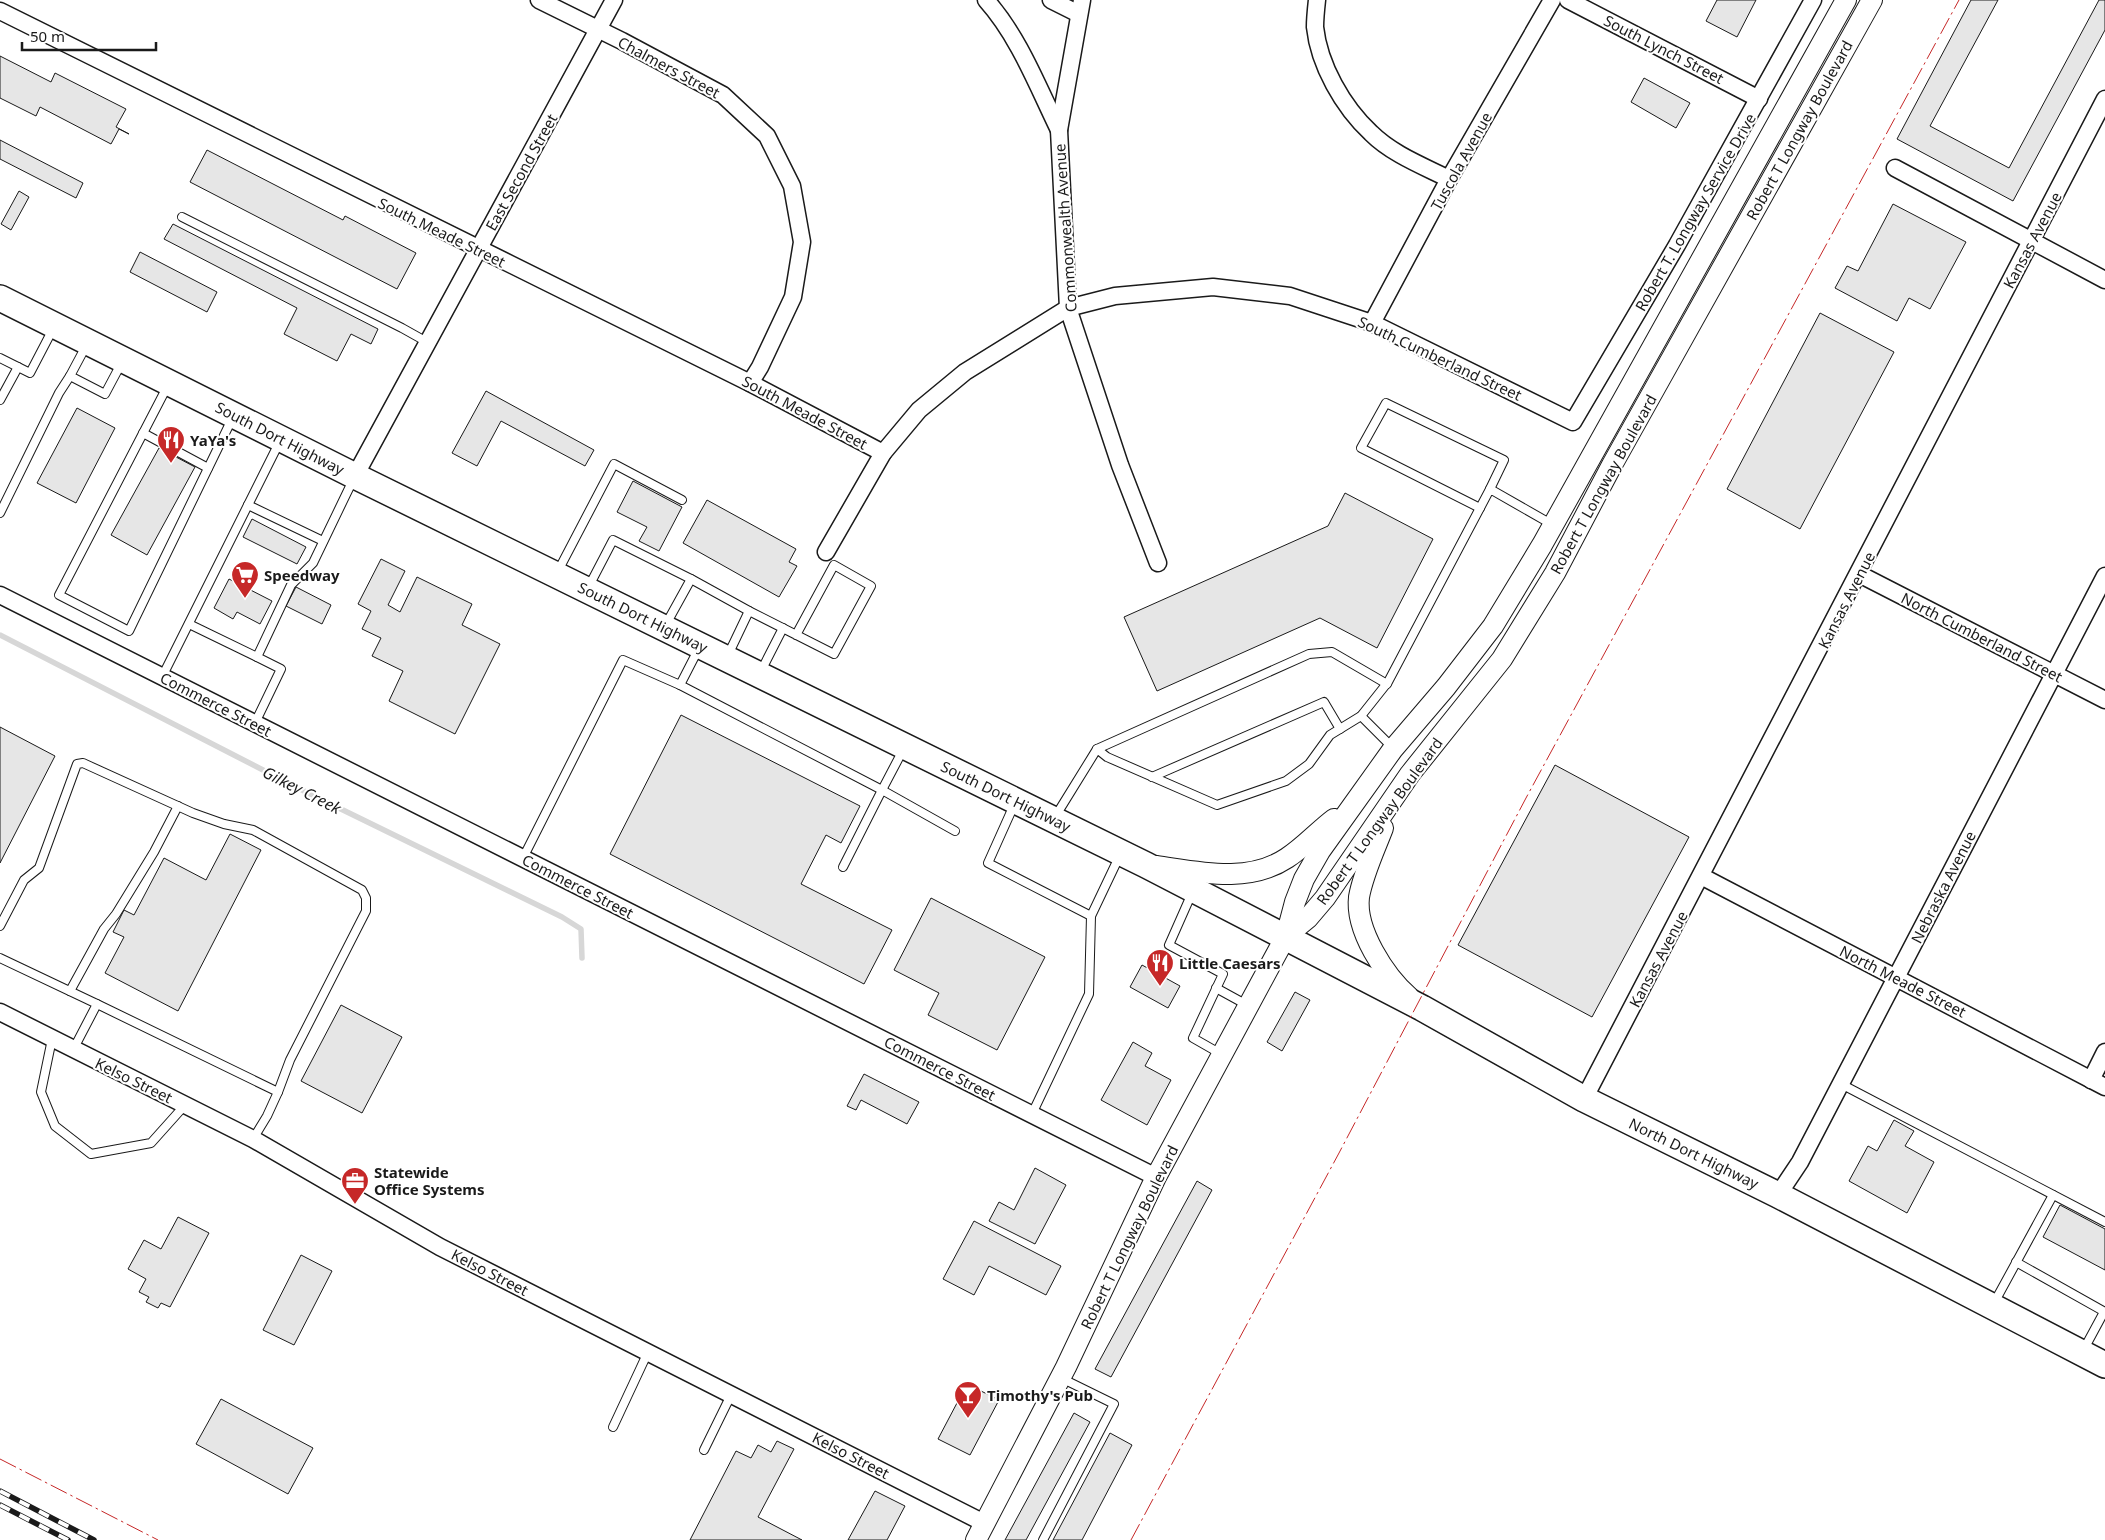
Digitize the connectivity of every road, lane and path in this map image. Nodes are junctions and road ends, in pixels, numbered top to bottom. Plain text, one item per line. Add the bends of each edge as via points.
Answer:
1 (539, 0) edge
2 (614, 0) edge
3 (986, 0) edge
4 (1050, 0) edge
5 (1317, 0) edge
6 (1552, 0) edge
7 (1568, 0) edge
8 (1813, 0) edge
9 (1846, 0) edge
10 (1872, 0) edge
11 (1081, 7) edge
12 (0, 11) edge
13 (598, 29) junction
14 (1759, 98) junction
15 (2105, 99) edge
16 (1059, 130) junction
17 (1895, 168) dead end
18 (1450, 179) junction
19 (182, 216) dead end
20 (2031, 241) junction
21 (478, 250) junction
22 (2105, 280) edge
23 (0, 298) edge
24 (1068, 308) junction
25 (1372, 323) junction
26 (55, 326) junction
27 (88, 342) junction
28 (427, 342) junction
29 (0, 358) edge
30 (123, 360) junction
31 (18, 367) junction
32 (70, 376) junction
33 (169, 383) junction
34 (750, 383) junction
35 (0, 400) edge
36 (234, 415) junction
37 (1573, 422) joint
38 (143, 433) junction
39 (281, 439) junction
40 (884, 453) junction
41 (208, 468) junction
42 (355, 476) junction
43 (1490, 489) junction
44 (682, 500) dead end
45 (248, 505) junction
46 (1480, 508) junction
47 (0, 513) edge
48 (1578, 528) junction
49 (1551, 529) junction
50 (323, 541) junction
51 (826, 552) dead end
52 (1158, 563) dead end
53 (1859, 574) junction
54 (556, 575) junction
55 (2105, 576) edge
56 (691, 579) junction
57 (587, 590) junction
58 (0, 595) edge
59 (749, 611) junction
60 (189, 624) junction
61 (664, 628) junction
62 (783, 628) junction
63 (796, 635) junction
64 (700, 646) junction
65 (257, 657) junction
66 (726, 658) junction
67 (759, 674) junction
68 (2054, 674) junction
69 (162, 677) junction
70 (1387, 684) junction
71 (680, 685) junction
72 (2105, 700) edge
73 (1361, 716) junction
74 (255, 723) junction
75 (1340, 729) junction
76 (904, 747) junction
77 (1097, 749) junction
78 (1393, 749) junction
79 (1410, 774) junction
80 (1152, 777) junction
81 (882, 790) junction
82 (1016, 801) junction
83 (178, 806) junction
84 (1348, 809) junction
85 (1054, 819) junction
86 (955, 831) dead end
87 (1121, 852) junction
88 (523, 858) junction
89 (1146, 865) junction
90 (843, 867) dead end
91 (1702, 876) junction
92 (1194, 889) junction
93 (1091, 916) junction
94 (0, 926) edge
95 (1286, 936) junction
96 (0, 958) edge
97 (1896, 978) junction
98 (1216, 988) junction
99 (70, 991) junction
100 (97, 1004) junction
101 (1249, 1006) junction
102 (1422, 1008) junction
103 (0, 1012) edge
104 (52, 1039) junction
105 (73, 1050) junction
106 (2105, 1052) edge
107 (1222, 1055) junction
108 (1841, 1084) junction
109 (2098, 1084) edge
110 (278, 1092) junction
111 (1584, 1099) junction
112 (185, 1105) junction
113 (1032, 1114) junction
114 (253, 1139) junction
115 (1156, 1177) junction
116 (1778, 1195) junction
117 (2053, 1195) junction
118 (2105, 1222) edge
119 (2016, 1262) junction
120 (1992, 1306) junction
121 (2104, 1312) edge
122 (648, 1352) junction
123 (2082, 1353) junction
124 (2105, 1365) edge
125 (1061, 1377) junction
126 (731, 1395) junction
127 (613, 1427) dead end
128 (704, 1450) dead end
129 (980, 1532) edge
130 (1042, 1540) edge

1 - 13 street, Chalmers Street
2 - 13 street, East Second Street
3 - 16 street via 1001,17 1023,56
4 - 11 street
5 - 18 street via 1315,26 1320,53 1335,86 1353,112 1371,133 1396,152
6 - 18 street, Tuscola Avenue
7 - 14 street, South Lynch Street
8 - 14 street, Robert T. Longway Service Drive
9 - 49 street, Robert T Longway Boulevard
10 - 48 street, Robert T Longway Boulevard
11 - 16 street, Commonwealth Avenue
12 - 21 street, South Meade Street
13 - 21 street, East Second Street
13 - 34 street, Chalmers Street via 723,95 768,136 792,186 802,242 792,297
14 - 37 street, Robert T. Longway Service Drive
15 - 20 street, Kansas Avenue
16 - 24 street, Commonwealth Avenue
17 - 20 street
18 - 25 street, Tuscola Avenue
19 - 28 lane
20 - 22 street
20 - 53 street, Kansas Avenue
21 - 28 street, East Second Street
21 - 34 street, South Meade Street
23 - 26 main road, South Dort Highway
24 - 25 street, South Cumberland Street via 1115,296 1213,288 1290,296
24 - 40 street, South Cumberland Street via 966,372 919,410
24 - 52 street, Commonwealth Avenue via 1120,464
25 - 37 street, South Cumberland Street
26 - 27 main road, South Dort Highway
26 - 31 lane via 30,373
27 - 30 main road, South Dort Highway
27 - 32 lane
28 - 42 street, East Second Street
29 - 31 lane
30 - 32 lane via 105,394
30 - 33 main road, South Dort Highway
31 - 35 lane
32 - 47 lane
33 - 36 main road, South Dort Highway
33 - 38 lane
34 - 40 street, South Meade Street
36 - 39 main road, South Dort Highway
36 - 41 lane
38 - 41 lane
38 - 41 lane via 59,595 129,631
39 - 42 main road, South Dort Highway
39 - 45 lane
40 - 51 street, South Cumberland Street
42 - 50 lane
42 - 54 main road, South Dort Highway
43 - 46 lane
43 - 46 lane via 1504,460 1386,404 1361,448
43 - 49 lane
44 - 54 lane via 614,464
45 - 50 lane
45 - 60 lane
46 - 70 lane
48 - 49 street via 1564,535
48 - 79 street, Robert T Longway Boulevard via 1555,573 1502,659
49 - 78 street, Robert T Longway Boulevard via 1493,626
50 - 65 lane via 313,563 291,585
53 - 68 street, North Cumberland Street
53 - 91 street, Kansas Avenue
54 - 57 main road, South Dort Highway
55 - 68 street, Nebraska Avenue
56 - 57 lane via 613,540
56 - 59 lane
56 - 61 lane
57 - 61 main road, South Dort Highway
58 - 69 street, Commerce Street
59 - 62 lane
59 - 66 lane
60 - 65 lane
60 - 69 lane
61 - 64 main road, South Dort Highway
62 - 63 lane
62 - 67 lane
63 - 63 lane via 834,654 871,586 834,565
64 - 66 main road, South Dort Highway
64 - 71 lane
65 - 74 lane via 281,669
66 - 67 main road, South Dort Highway
67 - 76 main road, South Dort Highway
68 - 72 street, North Cumberland Street
68 - 97 street, Nebraska Avenue
69 - 74 street, Commerce Street
70 - 73 lane
70 - 77 lane via 1332,652 1309,654
71 - 81 lane
71 - 88 lane via 623,660
73 - 75 lane
73 - 78 lane
74 - 88 street, Commerce Street
75 - 80 lane via 1324,702
75 - 80 lane via 1330,735 1309,764 1286,781 1217,806
76 - 81 lane
76 - 82 main road, South Dort Highway
77 - 80 lane via 1107,757
77 - 85 lane
78 - 84 street, Robert T Longway Boulevard
79 - 95 street, Robert T Longway Boulevard via 1325,898
79 - 102 street via 1383,828 1359,898 1365,935 1373,950 1395,986
81 - 86 lane
81 - 90 lane
82 - 85 main road, South Dort Highway
82 - 93 lane via 988,862
83 - 94 lane via 83,763 77,764 40,868 24,880
83 - 99 lane
83 - 110 lane via 224,824 253,830 362,890 366,898 366,911 290,1060
84 - 89 street via 1287,858 1264,869 1242,874 1204,873
84 - 95 street, Robert T Longway Boulevard via 1304,879
85 - 87 main road, South Dort Highway
87 - 89 main road, South Dort Highway
87 - 93 lane
88 - 113 street, Commerce Street
89 - 92 main road, South Dort Highway
91 - 97 street, North Meade Street
91 - 111 street, Kansas Avenue
92 - 95 main road, South Dort Highway
92 - 98 lane via 1169,945 1223,974
93 - 113 lane via 1089,994
95 - 101 street, Robert T Longway Boulevard
95 - 102 main road, North Dort Highway
96 - 99 lane
97 - 108 street, Nebraska Avenue
97 - 109 street, North Meade Street
98 - 101 lane
98 - 107 lane via 1193,1038
99 - 100 lane
100 - 105 lane
100 - 110 lane
101 - 107 street, Robert T Longway Boulevard
102 - 111 main road, North Dort Highway
103 - 104 street, Kelso Street
104 - 105 street, Kelso Street
104 - 112 lane via 41,1092 55,1126 91,1154 151,1143
105 - 112 street, Kelso Street
106 - 109 street
107 - 115 street, Robert T Longway Boulevard
108 - 116 street, Nebraska Avenue via 1800,1162
108 - 117 lane
110 - 114 lane
111 - 116 main road, North Dort Highway
112 - 114 street, Kelso Street
113 - 115 street, Commerce Street
114 - 122 street, Kelso Street via 440,1247
115 - 125 street, Robert T Longway Boulevard
116 - 120 main road, North Dort Highway
117 - 118 lane
117 - 119 lane
119 - 120 lane
119 - 121 lane
120 - 123 main road, North Dort Highway
121 - 123 lane
122 - 126 street, Kelso Street
122 - 127 lane
123 - 124 main road, North Dort Highway
125 - 129 street, Robert T Longway Boulevard
125 - 130 lane via 1114,1404
126 - 128 lane
126 - 129 street, Kelso Street

